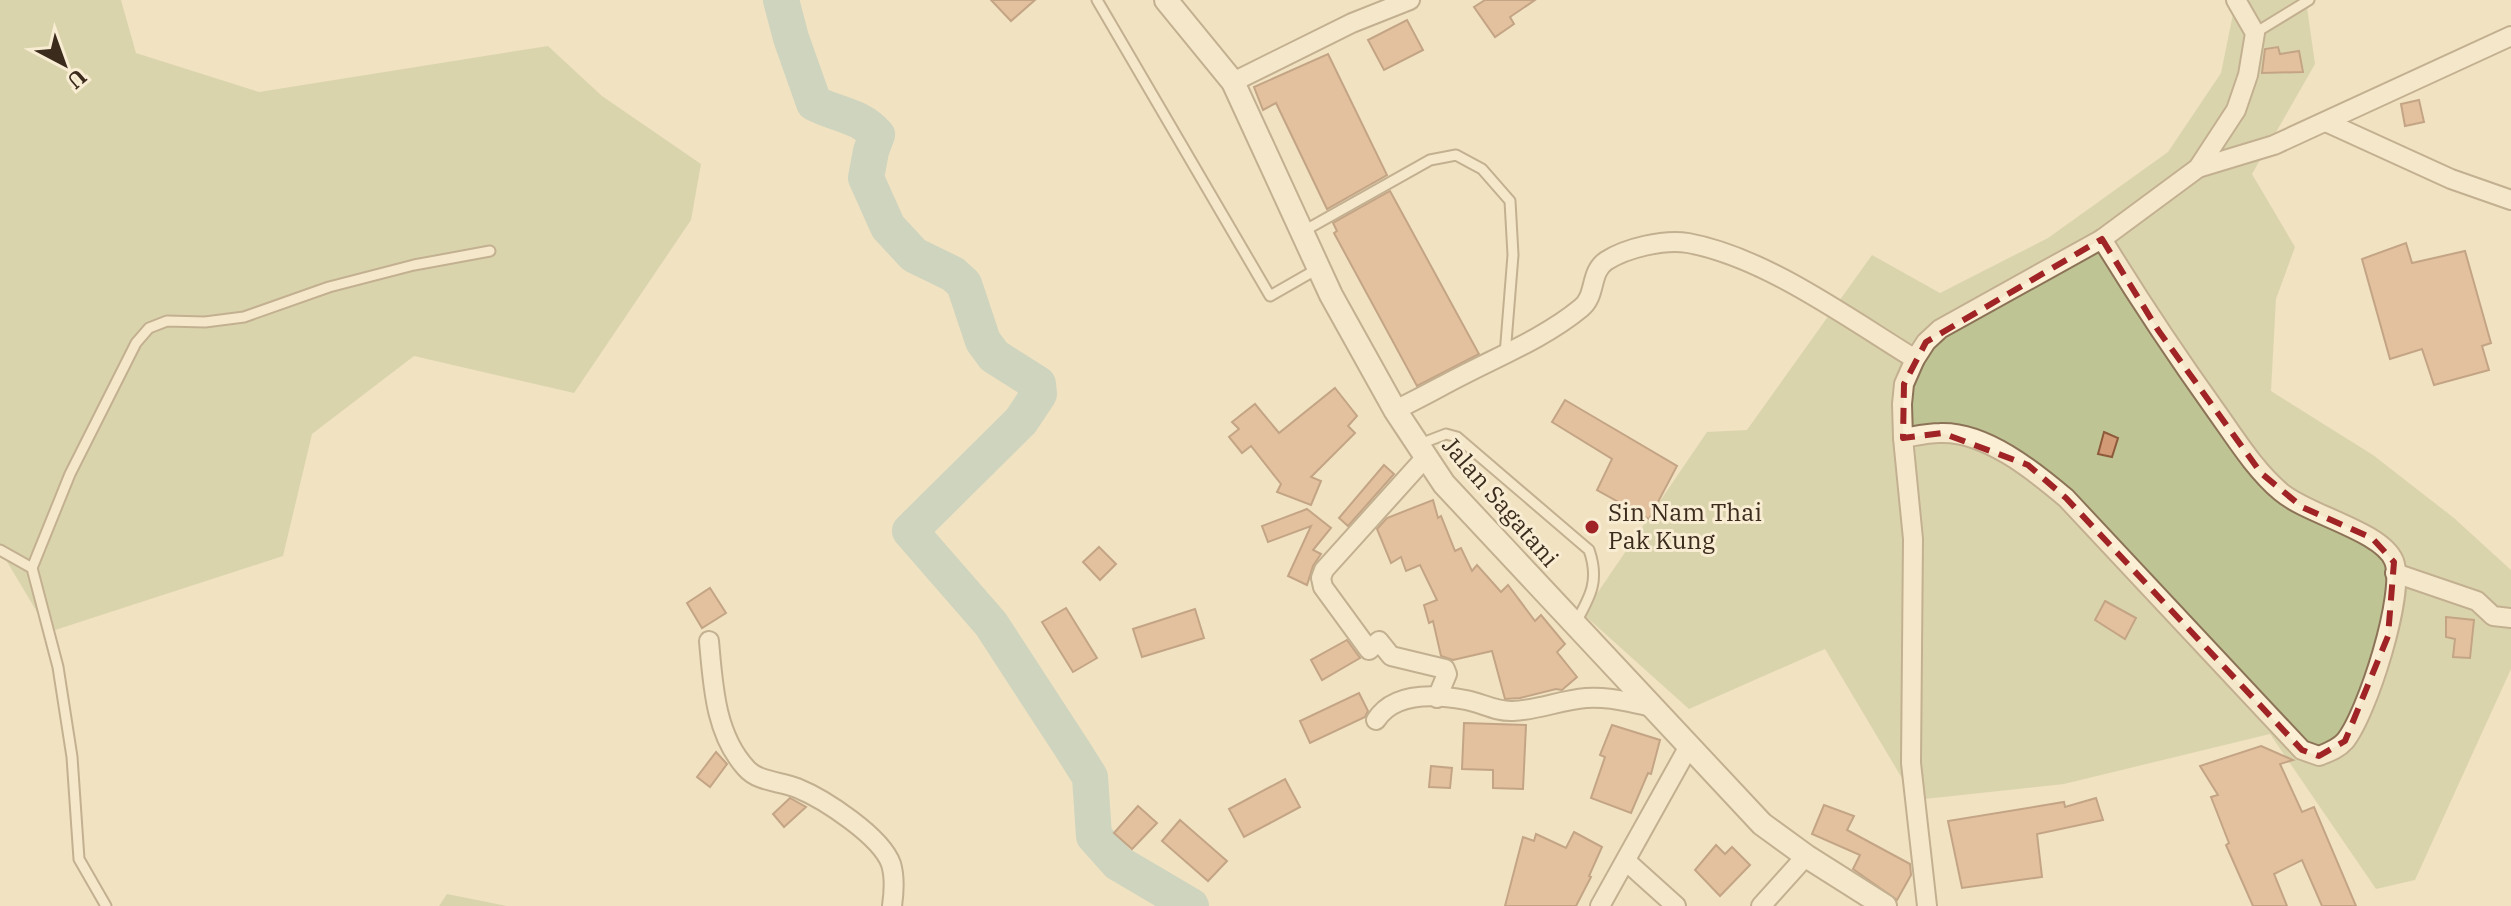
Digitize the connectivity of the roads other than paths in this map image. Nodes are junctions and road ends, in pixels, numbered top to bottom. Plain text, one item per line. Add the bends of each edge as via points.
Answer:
1 (1097, 0) edge
2 (1166, 0) edge
3 (1410, 0) edge
4 (2236, 0) edge
5 (2309, 0) edge
6 (2255, 33) junction
7 (2511, 36) edge
8 (1233, 82) junction
9 (2326, 122) junction
10 (2198, 168) junction
11 (2511, 200) edge
12 (1302, 232) junction
13 (2102, 239) junction
14 (490, 251) dead end
15 (1319, 268) junction
16 (1505, 355) junction
17 (1915, 359) junction
18 (1395, 410) junction
19 (1903, 438) junction
20 (1421, 452) junction
21 (0, 550) edge
22 (32, 568) junction
23 (2395, 573) junction
24 (2511, 618) edge
25 (1574, 624) junction
26 (709, 641) dead end
27 (1437, 698) junction
28 (1653, 707) junction
29 (1376, 720) dead end
30 (1688, 748) junction
31 (1806, 856) junction
32 (1626, 861) junction
33 (106, 906) edge
34 (892, 906) edge
35 (1600, 906) edge
36 (1676, 906) edge
37 (1761, 906) edge
38 (1885, 906) edge
39 (1927, 906) edge

1 - 15 lane via 1270,296
2 - 8 street, Jalan Sagatani
3 - 8 street
4 - 6 street
5 - 6 lane
6 - 10 street via 2236,110
7 - 9 street
8 - 12 street, Jalan Sagatani
9 - 10 street via 2274,145
9 - 11 street
10 - 13 street
12 - 15 street, Jalan Sagatani
12 - 16 lane via 1430,160 1456,155 1482,169 1510,201 1513,255
13 - 17 street via 1940,329
13 - 23 street via 2158,330 2261,473 2302,507 2372,538 2394,562
14 - 22 lane via 343,283 244,317 167,321 149,328 136,343 70,474
15 - 18 street, Jalan Sagatani
16 - 17 street via 1582,308 1606,261 1655,244 1684,242 1727,252 1803,290
16 - 18 street
17 - 19 street via 1904,384
18 - 20 street, Jalan Sagatani
19 - 23 street via 1963,436 2028,465 2066,498 2310,754 2337,748 2357,721 2388,636
19 - 39 street via 1913,539 1911,763
20 - 25 street, Jalan Sagatani via 1444,484
20 - 25 lane via 1446,434 1457,437 1589,550 1593,585
20 - 27 street via 1321,578 1369,650 1379,641 1391,656 1445,669
21 - 22 lane
22 - 33 lane via 58,667 72,757 79,859
23 - 24 street via 2477,601 2493,616
25 - 28 street, Jalan Sagatani
26 - 34 street via 714,696 733,751 752,774 798,788 873,838 891,864
27 - 28 street via 1511,711 1588,698
27 - 29 street via 1394,702
28 - 30 street, Jalan Sagatani
30 - 31 street, Jalan Sagatani via 1762,824
30 - 32 street
31 - 37 street
31 - 38 street, Jalan Sagatani
32 - 35 street
32 - 36 street

